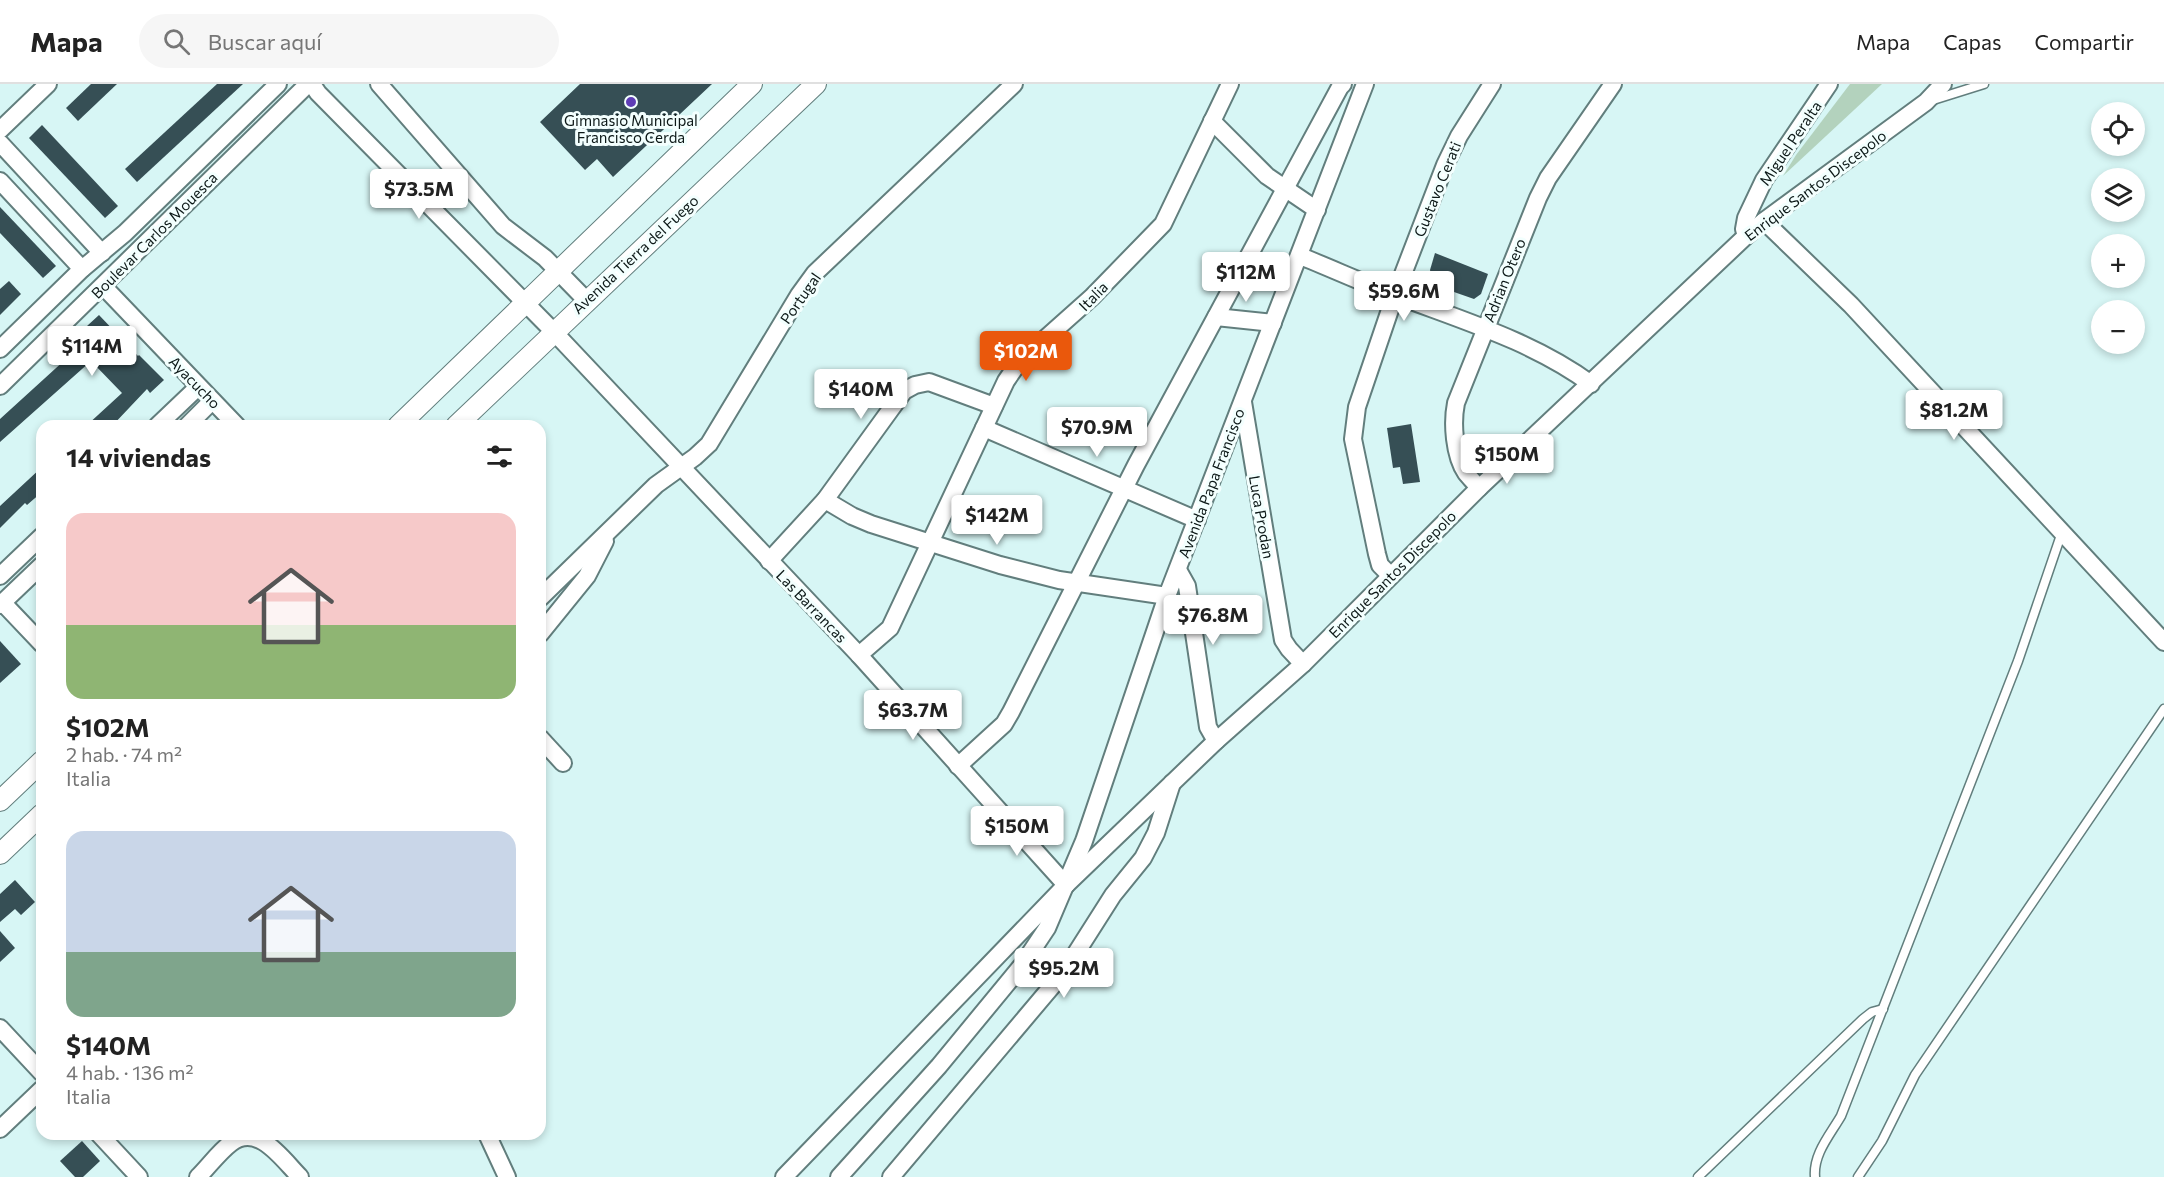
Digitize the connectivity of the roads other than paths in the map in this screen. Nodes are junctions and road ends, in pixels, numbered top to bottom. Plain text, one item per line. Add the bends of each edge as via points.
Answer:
1 (48, 84) edge
2 (279, 84) edge
3 (310, 84) edge
4 (379, 84) edge
5 (752, 84) edge
6 (816, 84) edge
7 (1014, 84) edge
8 (1230, 84) edge
9 (1343, 84) edge
10 (1365, 84) edge
11 (1492, 84) edge
12 (1613, 84) edge
13 (1829, 84) edge
14 (1984, 84) edge
15 (1941, 85) edge
16 (1926, 102) junction
17 (1212, 121) junction
18 (0, 130) edge
19 (0, 143) edge
20 (0, 180) edge
21 (1285, 189) junction
22 (1317, 210) junction
23 (1764, 221) junction
24 (1746, 236) junction
25 (102, 253) junction
26 (1300, 255) junction
27 (82, 269) junction
28 (558, 271) junction
29 (103, 286) junction
30 (1395, 295) junction
31 (586, 300) junction
32 (525, 303) junction
33 (1215, 317) junction
34 (1273, 323) junction
35 (1485, 328) junction
36 (554, 332) junction
37 (0, 349) edge
38 (1591, 384) junction
39 (0, 386) edge
40 (198, 387) junction
41 (1242, 400) junction
42 (212, 401) junction
43 (994, 406) junction
44 (163, 420) edge
45 (193, 420) edge
46 (231, 420) edge
47 (404, 420) edge
48 (462, 420) edge
49 (984, 428) junction
50 (681, 467) junction
51 (1124, 488) junction
52 (1479, 488) junction
53 (825, 500) junction
54 (1197, 520) junction
55 (610, 530) junction
56 (2062, 532) junction
57 (36, 542) edge
58 (930, 542) junction
59 (769, 561) junction
60 (1178, 570) junction
61 (36, 571) edge
62 (1390, 575) junction
63 (0, 576) edge
64 (1075, 584) junction
65 (546, 592) edge
66 (1167, 596) junction
67 (1, 604) edge
68 (546, 627) edge
69 (36, 638) edge
70 (2164, 642) edge
71 (859, 655) junction
72 (1303, 664) junction
73 (2164, 709) edge
74 (1216, 741) junction
75 (546, 744) edge
76 (564, 763) dead end
77 (958, 765) junction
78 (36, 767) edge
79 (1172, 783) junction
80 (0, 801) edge
81 (36, 820) edge
82 (0, 854) edge
83 (1066, 885) junction
84 (1883, 1008) junction
85 (0, 1028) edge
86 (36, 1067) edge
87 (36, 1095) edge
88 (0, 1129) edge
89 (105, 1140) edge
90 (229, 1140) edge
91 (261, 1140) edge
92 (490, 1140) edge
93 (140, 1177) edge
94 (198, 1177) edge
95 (300, 1177) edge
96 (507, 1177) edge
97 (784, 1177) edge
98 (839, 1177) edge
99 (891, 1177) edge
100 (1698, 1177) edge
101 (1815, 1177) edge
102 (1858, 1177) edge

1 - 18 street
2 - 25 street, Boulevar Carlos Mouesca
3 - 29 street, Boulevar Carlos Mouesca
3 - 32 street, Las Barrancas
4 - 28 street via 503,226
5 - 28 street
6 - 31 street, Avenida Tierra del Fuego
7 - 50 street, Portugal via 815,273 709,444
8 - 17 street, Italia
9 - 21 street
10 - 22 street, Avenida Papa Francisco
11 - 30 street, Gustavo Cerati via 1445,165
12 - 35 street, Adrian Otero via 1548,178
13 - 24 street, Miguel Peralta via 1764,180 1746,218
14 - 16 lane
15 - 16 street, Enrique Santos Discepolo
16 - 23 street, Enrique Santos Discepolo
17 - 21 street
17 - 43 street, Italia via 1164,224 1092,297 1019,362
19 - 25 street
20 - 27 street
21 - 22 street
21 - 33 street
22 - 26 street, Avenida Papa Francisco
23 - 24 street, Enrique Santos Discepolo
23 - 56 street via 1851,305
24 - 38 street, Enrique Santos Discepolo
25 - 27 street, Boulevar Carlos Mouesca
26 - 30 street
26 - 34 street, Avenida Papa Francisco
27 - 37 street, Boulevar Carlos Mouesca
28 - 31 street
28 - 32 street
29 - 39 street, Boulevar Carlos Mouesca
29 - 40 street, Ayacucho
30 - 35 street
30 - 62 street, Gustavo Cerati via 1357,407 1353,439 1377,554 1380,565
31 - 36 street, Avenida Tierra del Fuego
32 - 36 street, Las Barrancas
32 - 47 street
33 - 34 street
33 - 51 street
34 - 41 street, Avenida Papa Francisco
35 - 38 street via 1568,367
35 - 52 street, Adrian Otero via 1453,416 1453,432 1465,472
36 - 48 street, Avenida Tierra del Fuego
36 - 50 street, Las Barrancas
38 - 52 street, Enrique Santos Discepolo
40 - 42 street, Ayacucho
40 - 44 street
41 - 54 street, Avenida Papa Francisco
41 - 72 street, Luca Prodan via 1283,640
42 - 45 street
42 - 46 street, Ayacucho
43 - 49 street, Italia
43 - 53 street via 929,382 915,385 903,392
49 - 51 street
49 - 58 street, Italia
50 - 55 street, Portugal via 656,485
50 - 59 street, Las Barrancas
51 - 54 street
51 - 64 street
52 - 62 street, Enrique Santos Discepolo
53 - 58 street via 872,525
53 - 59 street
54 - 60 street, Avenida Papa Francisco
55 - 65 street, Portugal
55 - 68 street, Portugal via 587,576
56 - 70 street
56 - 84 lane via 2018,661
57 - 63 street
58 - 64 street
58 - 71 street, Italia via 890,628
59 - 71 street, Las Barrancas
60 - 66 street, Avenida Papa Francisco
60 - 74 street via 1186,586 1208,727
61 - 67 street
62 - 72 street, Enrique Santos Discepolo
64 - 66 street
64 - 77 street via 1004,724
66 - 83 street, Avenida Papa Francisco
67 - 69 street
71 - 77 street, Las Barrancas
72 - 74 street, Enrique Santos Discepolo
73 - 102 lane via 1915,1075 1882,1141
74 - 79 street, Enrique Santos Discepolo
75 - 76 street
77 - 83 street, Las Barrancas
78 - 80 street
79 - 83 street, Enrique Santos Discepolo
79 - 99 street via 1156,834 1143,858 1113,895 1064,972
81 - 82 street
83 - 97 street, Enrique Santos Discepolo
83 - 98 street, Avenida Papa Francisco via 1047,928 1023,964 939,1066
84 - 100 lane via 1863,1019
84 - 101 lane via 1841,1116 1820,1151
85 - 86 street
87 - 88 street
89 - 93 street
90 - 94 street
91 - 95 street
92 - 96 street

